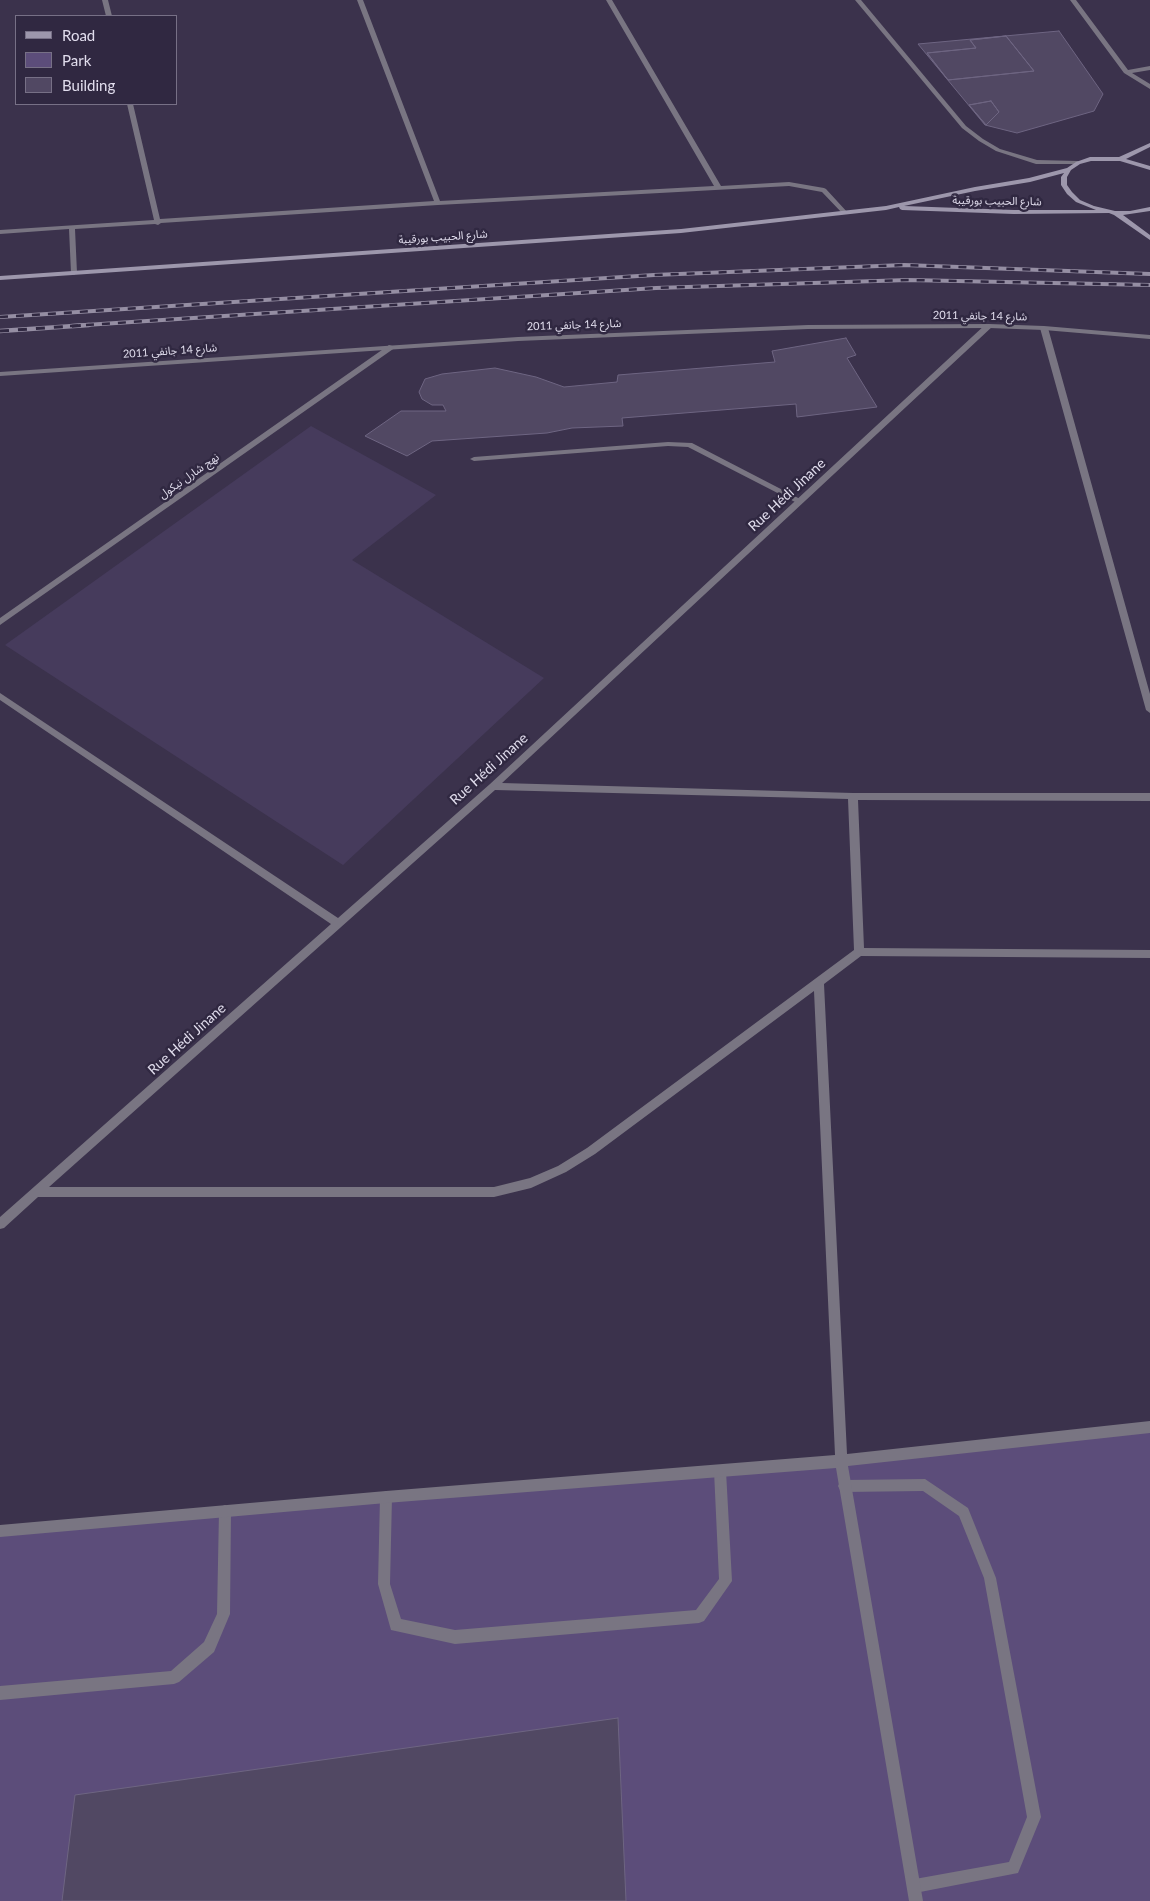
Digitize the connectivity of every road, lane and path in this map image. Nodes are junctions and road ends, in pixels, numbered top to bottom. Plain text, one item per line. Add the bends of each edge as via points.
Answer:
1 (105, 0) edge
2 (360, 0) edge
3 (609, 0) edge
4 (858, 0) edge
5 (1073, 0) edge
6 (109, 15) edge
7 (1150, 68) edge
8 (1126, 72) junction
9 (1150, 87) edge
10 (130, 105) edge
11 (1150, 145) edge
12 (1120, 159) junction
13 (1078, 163) junction
14 (1150, 168) edge
15 (1069, 169) junction
16 (718, 187) junction
17 (438, 203) junction
18 (886, 208) junction
19 (1150, 209) edge
20 (1107, 212) junction
21 (845, 213) junction
22 (1115, 213) junction
23 (158, 223) junction
24 (72, 228) junction
25 (0, 232) edge
26 (1150, 238) edge
27 (74, 273) junction
28 (0, 278) edge
29 (989, 326) junction
30 (1044, 328) junction
31 (1150, 337) edge
32 (392, 348) junction
33 (0, 374) edge
34 (474, 459) dead end
35 (800, 501) junction
36 (0, 622) edge
37 (0, 696) edge
38 (1150, 710) edge
39 (493, 786) junction
40 (853, 796) junction
41 (1150, 796) edge
42 (338, 923) junction
43 (859, 952) junction
44 (1150, 954) edge
45 (819, 982) junction
46 (35, 1192) junction
47 (0, 1224) edge
48 (1150, 1427) edge
49 (841, 1462) junction
50 (720, 1471) junction
51 (844, 1486) junction
52 (386, 1497) junction
53 (225, 1511) junction
54 (0, 1531) edge
55 (0, 1693) edge
56 (915, 1886) junction
57 (916, 1901) edge

1 - 6 street
2 - 17 street
3 - 16 street
4 - 13 street via 964,127 981,140 998,150 1036,162
5 - 8 street
7 - 8 street
8 - 9 street
10 - 23 street
11 - 12 main road
12 - 13 main road
12 - 14 main road
13 - 15 main road, شارع الحبيب بورقيبة
15 - 18 main road, شارع الحبيب بورقيبة via 1030,180
15 - 20 main road via 1064,176 1064,185 1069,193 1085,204
16 - 17 street
16 - 21 street via 809,186 824,190
17 - 23 street
18 - 20 main road, شارع الحبيب بورقيبة
18 - 21 main road, شارع الحبيب بورقيبة
19 - 22 main road
20 - 22 main road
21 - 27 main road, شارع الحبيب بورقيبة via 681,231
22 - 26 main road
23 - 24 street
24 - 25 street
24 - 27 street
27 - 28 main road, شارع الحبيب بورقيبة
29 - 30 street, شارع 14 جانفي 2011
29 - 32 street, شارع 14 جانفي 2011 via 808,327 518,339
29 - 35 street, Rue Hédi Jinane
30 - 31 street, شارع 14 جانفي 2011
30 - 38 street
32 - 33 street, شارع 14 جانفي 2011
32 - 36 street, نهج شارل نيكول
34 - 35 street via 689,445
35 - 39 street, Rue Hédi Jinane
37 - 42 street
39 - 40 street
39 - 42 street, Rue Hédi Jinane
40 - 41 street
40 - 43 street
42 - 46 street, Rue Hédi Jinane
43 - 44 street
43 - 45 street
45 - 46 street via 591,1151 531,1183 494,1192
45 - 49 street
46 - 47 street, Rue Hédi Jinane
48 - 49 street
49 - 50 street
49 - 51 street
50 - 52 street
50 - 52 street via 726,1581 699,1616 455,1637 396,1625 384,1584
51 - 56 street
51 - 56 street via 925,1485 964,1512 990,1578 1018,1725 1034,1818 1013,1868
52 - 53 street
53 - 54 street
53 - 55 street via 223,1614 209,1648 174,1677
56 - 57 street

